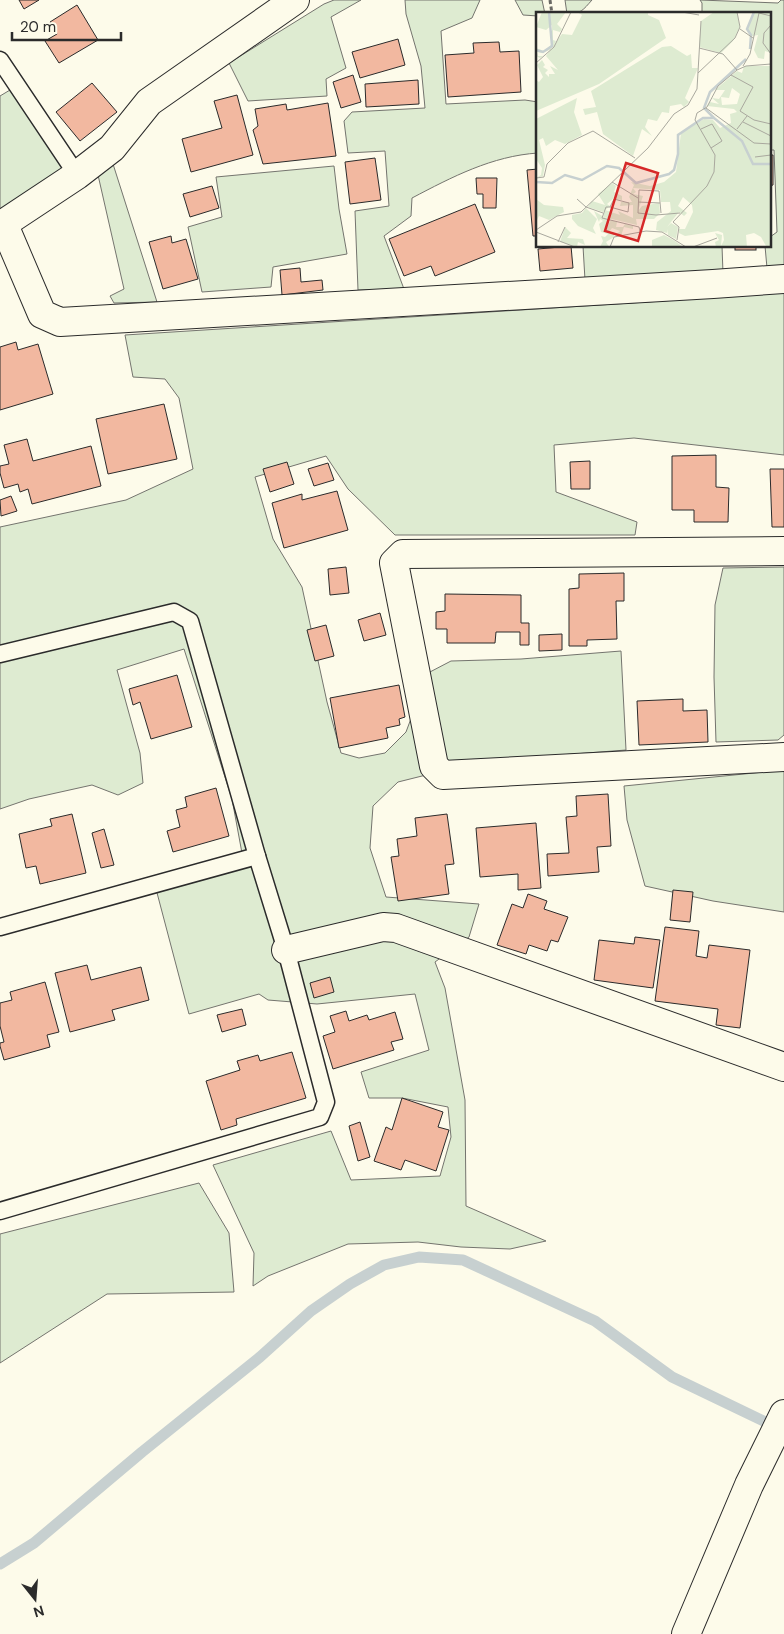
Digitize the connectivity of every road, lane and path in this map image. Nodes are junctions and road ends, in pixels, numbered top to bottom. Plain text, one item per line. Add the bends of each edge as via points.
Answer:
1 (295, 0) edge
2 (0, 60) edge
3 (77, 175) junction
4 (2, 225) edge
5 (784, 279) edge
6 (784, 551) edge
7 (0, 654) edge
8 (784, 757) edge
9 (257, 856) junction
10 (0, 927) edge
11 (286, 950) junction
12 (784, 1067) edge
13 (0, 1211) edge
14 (784, 1414) edge
15 (686, 1634) edge

1 - 3 street via 149,102 112,148
2 - 3 lane
3 - 4 street
4 - 5 street via 42,314 60,322
6 - 8 street via 402,554 394,563 434,766 443,776
7 - 9 lane via 174,612 190,620
9 - 10 lane
9 - 11 lane
11 - 12 street via 383,928 396,928
11 - 13 lane via 326,1102 320,1117
14 - 15 street via 749,1485

